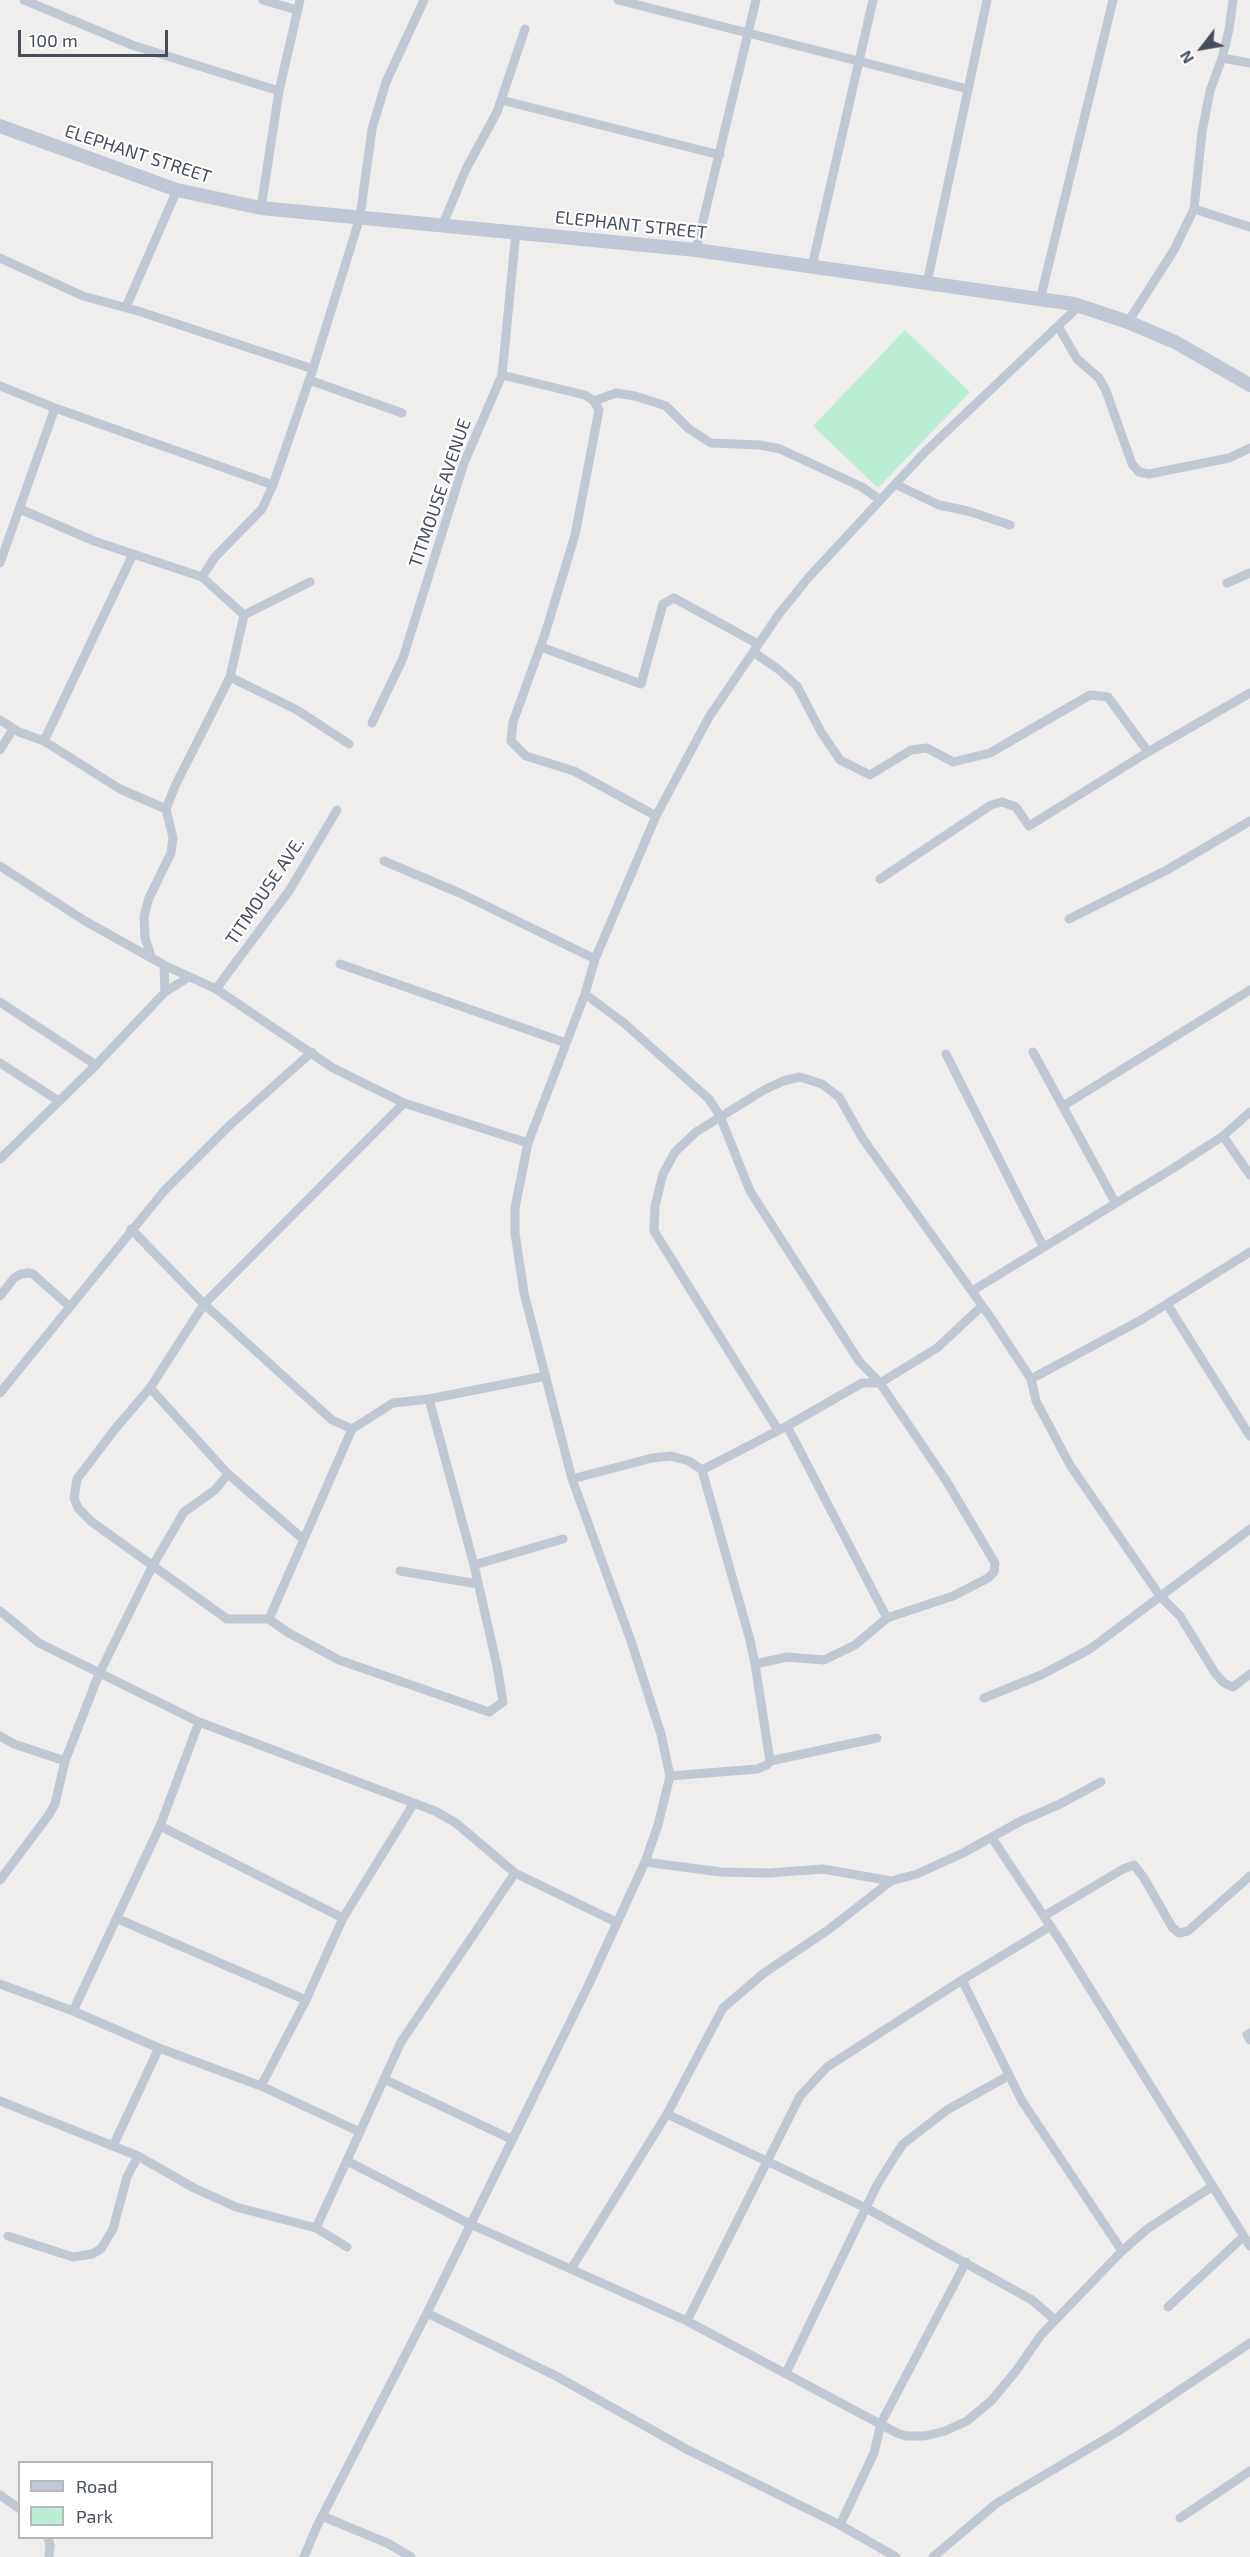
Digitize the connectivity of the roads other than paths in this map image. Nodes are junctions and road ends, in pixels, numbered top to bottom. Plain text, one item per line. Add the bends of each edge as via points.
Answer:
1 (24, 0) edge
2 (263, 0) edge
3 (424, 0) edge
4 (618, 0) edge
5 (756, 0) edge
6 (873, 0) edge
7 (987, 0) edge
8 (1113, 0) edge
9 (1233, 0) edge
10 (299, 5) edge
11 (525, 29) dead end
12 (747, 32) junction
13 (1222, 58) junction
14 (858, 62) junction
15 (1250, 63) edge
16 (968, 89) junction
17 (279, 91) junction
18 (501, 100) junction
19 (0, 126) edge
20 (720, 155) junction
21 (177, 190) junction
22 (261, 208) junction
23 (1194, 209) junction
24 (360, 217) junction
25 (443, 224) junction
26 (1250, 227) edge
27 (516, 232) junction
28 (696, 250) junction
29 (0, 258) edge
30 (812, 266) junction
31 (927, 283) junction
32 (1040, 300) junction
33 (1079, 306) junction
34 (126, 307) junction
35 (1128, 322) junction
36 (1058, 326) junction
37 (313, 369) junction
38 (502, 375) junction
39 (309, 380) junction
40 (1250, 385) edge
41 (0, 386) edge
42 (594, 401) junction
43 (55, 408) junction
44 (402, 413) dead end
45 (1250, 448) edge
46 (273, 484) junction
47 (895, 484) junction
48 (880, 500) junction
49 (20, 509) junction
50 (1010, 525) dead end
51 (133, 554) junction
52 (0, 563) edge
53 (1250, 573) edge
54 (202, 577) junction
55 (310, 582) dead end
56 (1227, 583) dead end
57 (244, 615) junction
58 (541, 647) junction
59 (756, 648) junction
60 (230, 677) junction
61 (1250, 693) edge
62 (0, 720) edge
63 (372, 723) dead end
64 (13, 729) junction
65 (44, 741) junction
66 (349, 744) dead end
67 (0, 750) edge
68 (1148, 752) junction
69 (166, 809) junction
70 (337, 810) dead end
71 (656, 816) junction
72 (1250, 821) edge
73 (384, 861) dead end
74 (0, 866) edge
75 (880, 879) dead end
76 (1069, 919) dead end
77 (151, 956) junction
78 (595, 959) junction
79 (340, 964) dead end
80 (164, 965) junction
81 (189, 977) junction
82 (216, 989) junction
83 (1250, 990) edge
84 (165, 992) junction
85 (585, 994) junction
86 (0, 1002) edge
87 (566, 1043) junction
88 (312, 1052) junction
89 (1033, 1052) dead end
90 (946, 1054) dead end
91 (0, 1063) edge
92 (96, 1065) junction
93 (59, 1101) junction
94 (404, 1103) junction
95 (1063, 1107) junction
96 (1250, 1112) edge
97 (720, 1116) junction
98 (1223, 1136) junction
99 (528, 1143) junction
100 (0, 1159) edge
101 (1250, 1175) edge
102 (1115, 1202) junction
103 (131, 1229) junction
104 (1043, 1246) junction
105 (1250, 1252) edge
106 (972, 1291) junction
107 (0, 1296) edge
108 (204, 1304) junction
109 (1167, 1304) junction
110 (69, 1306) junction
111 (982, 1306) junction
112 (546, 1376) junction
113 (1030, 1379) junction
114 (879, 1383) junction
115 (150, 1388) junction
116 (0, 1393) edge
117 (429, 1399) junction
118 (782, 1428) junction
119 (352, 1429) junction
120 (1250, 1436) edge
121 (702, 1470) junction
122 (228, 1474) junction
123 (572, 1479) junction
124 (1250, 1529) edge
125 (303, 1539) junction
126 (563, 1539) dead end
127 (153, 1565) junction
128 (474, 1565) junction
129 (400, 1570) dead end
130 (478, 1584) junction
131 (1160, 1596) junction
132 (0, 1611) edge
133 (887, 1618) junction
134 (269, 1619) junction
135 (755, 1664) junction
136 (99, 1674) junction
137 (1250, 1674) edge
138 (984, 1698) dead end
139 (199, 1722) junction
140 (0, 1736) edge
141 (877, 1738) dead end
142 (65, 1761) junction
143 (770, 1761) junction
144 (670, 1776) junction
145 (1101, 1782) dead end
146 (414, 1803) junction
147 (160, 1826) junction
148 (992, 1838) junction
149 (645, 1862) junction
150 (515, 1873) junction
151 (1250, 1876) edge
152 (0, 1880) edge
153 (891, 1881) junction
154 (1044, 1916) junction
155 (344, 1918) junction
156 (118, 1919) junction
157 (616, 1922) junction
158 (1051, 1926) junction
159 (962, 1980) junction
160 (0, 1984) edge
161 (306, 2000) junction
162 (73, 2011) junction
163 (1250, 2033) edge
164 (1250, 2040) edge
165 (159, 2049) junction
166 (1008, 2076) junction
167 (386, 2080) junction
168 (261, 2086) junction
169 (0, 2101) edge
170 (667, 2114) junction
171 (360, 2132) junction
172 (511, 2139) junction
173 (113, 2146) junction
174 (138, 2156) junction
175 (768, 2160) junction
176 (349, 2162) junction
177 (1213, 2186) junction
178 (866, 2208) junction
179 (470, 2224) junction
180 (316, 2228) junction
181 (8, 2236) dead end
182 (1243, 2237) junction
183 (1250, 2246) edge
184 (347, 2247) dead end
185 (1122, 2251) junction
186 (966, 2262) junction
187 (571, 2269) junction
188 (1168, 2307) dead end
189 (427, 2313) junction
190 (1055, 2320) junction
191 (687, 2321) junction
192 (1250, 2343) edge
193 (786, 2373) junction
194 (881, 2423) junction
195 (1250, 2471) edge
196 (0, 2494) edge
197 (18, 2508) edge
198 (322, 2516) junction
199 (1180, 2518) dead end
200 (840, 2525) junction
201 (48, 2539) edge
202 (49, 2557) edge
203 (304, 2557) edge
204 (411, 2557) edge
205 (896, 2557) edge
206 (933, 2557) edge

1 - 17 street via 132,45
2 - 10 street
3 - 24 street via 386,82 372,129
4 - 12 street
5 - 12 street
6 - 14 street
7 - 16 street
8 - 32 street
9 - 13 street
10 - 17 street
11 - 18 street
12 - 14 street
12 - 20 street
13 - 15 street
13 - 23 street via 1202,132
14 - 16 street
14 - 30 street
16 - 31 street
17 - 22 street
18 - 20 street
18 - 25 street
19 - 21 main road, ELEPHANT STREET
20 - 28 street
21 - 22 main road, ELEPHANT STREET
21 - 34 street
22 - 24 main road, ELEPHANT STREET
23 - 26 street
23 - 35 street via 1174,250
24 - 25 main road, ELEPHANT STREET
24 - 37 street
25 - 27 main road, ELEPHANT STREET
27 - 28 main road, ELEPHANT STREET
27 - 38 street, TITMOUSE AVENUE
28 - 30 main road, ELEPHANT STREET
29 - 34 street via 83,296
30 - 31 main road, ELEPHANT STREET
31 - 32 main road, ELEPHANT STREET
32 - 33 main road, ELEPHANT STREET
33 - 35 main road, ELEPHANT STREET
33 - 36 street
34 - 37 street
35 - 40 main road, ELEPHANT STREET via 1175,342
36 - 45 street via 1077,359 1099,378 1132,464 1139,472 1149,474 1229,458
36 - 47 street
37 - 39 street
38 - 42 street via 585,395
38 - 63 street, TITMOUSE AVENUE via 464,463 403,658
39 - 44 street
39 - 46 street
41 - 43 street
42 - 48 street via 616,393 666,406 689,429 711,443 780,449 862,487
42 - 58 street via 599,410 575,535
43 - 46 street
43 - 49 street
46 - 54 street via 262,509 215,557
47 - 48 street
47 - 50 street via 939,505
48 - 59 street via 809,577
49 - 51 street
49 - 52 street
51 - 54 street
51 - 65 street
53 - 56 street
54 - 57 street
55 - 57 street
57 - 60 street
58 - 59 street via 641,684 663,604 674,598
58 - 71 street via 513,722 511,741 526,756 574,771
59 - 68 street via 797,686 840,760 870,775 911,750 927,748 953,762 990,753 1090,694 1108,697
59 - 71 street via 709,717
60 - 66 street via 297,710
60 - 69 street
61 - 68 street
62 - 64 street
64 - 65 street
64 - 67 street
65 - 69 street via 120,789
68 - 75 street via 1029,826 1017,807 1002,802 991,805
69 - 77 street via 172,829 171,853 144,916
70 - 82 street, TITMOUSE AVE. via 289,891
71 - 78 street
72 - 76 street via 1167,870
73 - 78 street
74 - 77 street via 58,906
77 - 80 street
78 - 85 street
79 - 87 street
80 - 81 street
80 - 84 street
81 - 82 street
81 - 84 street
82 - 88 street
83 - 95 street
84 - 92 street
85 - 87 street
85 - 97 street via 675,1068
86 - 92 street
87 - 99 street
88 - 94 street via 333,1068
88 - 103 street via 230,1125
89 - 95 street
90 - 104 street
91 - 93 street
92 - 93 street
93 - 100 street
94 - 99 street
94 - 108 street
95 - 102 street
96 - 98 street
97 - 106 street via 783,1081 800,1077 822,1084 839,1097 863,1139
97 - 114 street via 750,1191 860,1361
97 - 118 street via 675,1152 663,1174 654,1231
98 - 101 street
98 - 102 street
99 - 112 street via 515,1208 515,1233 524,1293
102 - 104 street
103 - 108 street
103 - 110 street
104 - 106 street
105 - 109 street
106 - 111 street
107 - 110 street via 14,1278 28,1273
108 - 115 street
108 - 119 street via 333,1420
109 - 113 street
109 - 120 street
110 - 116 street
111 - 113 street
111 - 114 street via 937,1348
112 - 117 street
112 - 123 street
113 - 131 street via 1036,1401 1070,1465
114 - 118 street via 862,1383
114 - 133 street via 947,1482 995,1563 994,1572 971,1588
115 - 122 street
115 - 127 street via 77,1479 74,1498 92,1522
117 - 119 street via 393,1403
117 - 128 street
118 - 121 street
118 - 133 street
119 - 125 street
121 - 123 street via 671,1456
121 - 135 street
122 - 125 street
122 - 127 street via 215,1490 184,1512
123 - 144 street via 631,1641
124 - 131 street
125 - 134 street
126 - 128 street
127 - 134 street via 227,1619
127 - 136 street
128 - 130 street
129 - 130 street
130 - 134 street via 503,1702 489,1712 339,1660
131 - 137 street via 1180,1616 1224,1683 1233,1687
131 - 138 street via 1077,1657
132 - 136 street via 39,1643
133 - 135 street via 855,1645 824,1660 788,1657
135 - 143 street
136 - 139 street
136 - 142 street
139 - 146 street
139 - 147 street
140 - 142 street
141 - 143 street
142 - 152 street via 48,1816
143 - 144 street via 757,1769
144 - 149 street
145 - 148 street
146 - 150 street via 456,1823
146 - 155 street
147 - 155 street
147 - 156 street
148 - 153 street via 917,1874
148 - 154 street
149 - 153 street via 721,1872 823,1869
149 - 157 street
150 - 157 street
150 - 167 street via 411,2025
151 - 154 street via 1188,1931 1179,1933 1134,1865
153 - 170 street via 764,1973 723,2008
154 - 158 street
155 - 161 street
156 - 161 street
156 - 162 street
157 - 172 street via 542,2082
158 - 159 street
158 - 177 street
159 - 166 street
159 - 175 street via 827,2067 800,2096
160 - 162 street
161 - 168 street
162 - 165 street
163 - 164 street
165 - 168 street
165 - 173 street
166 - 178 street via 947,2110 903,2144
166 - 185 street
167 - 171 street
167 - 172 street
168 - 171 street
169 - 173 street
170 - 175 street
170 - 187 street
171 - 176 street
172 - 179 street
173 - 174 street
174 - 180 street via 236,2207
174 - 181 street via 127,2177 113,2229 101,2249 73,2257
175 - 178 street
175 - 191 street
176 - 179 street
176 - 180 street
177 - 182 street
177 - 185 street via 1147,2229
178 - 186 street
178 - 193 street
179 - 187 street
179 - 189 street
180 - 184 street
182 - 183 street
182 - 188 street
185 - 190 street
186 - 190 street via 1032,2300
186 - 194 street
187 - 191 street
189 - 198 street
189 - 200 street
190 - 194 street via 991,2401 967,2421 925,2436 906,2436
191 - 193 street
192 - 206 street via 1117,2432 997,2503
193 - 194 street
194 - 200 street via 874,2453
195 - 199 street
196 - 197 street
198 - 203 street
198 - 204 street
200 - 205 street
201 - 202 street

